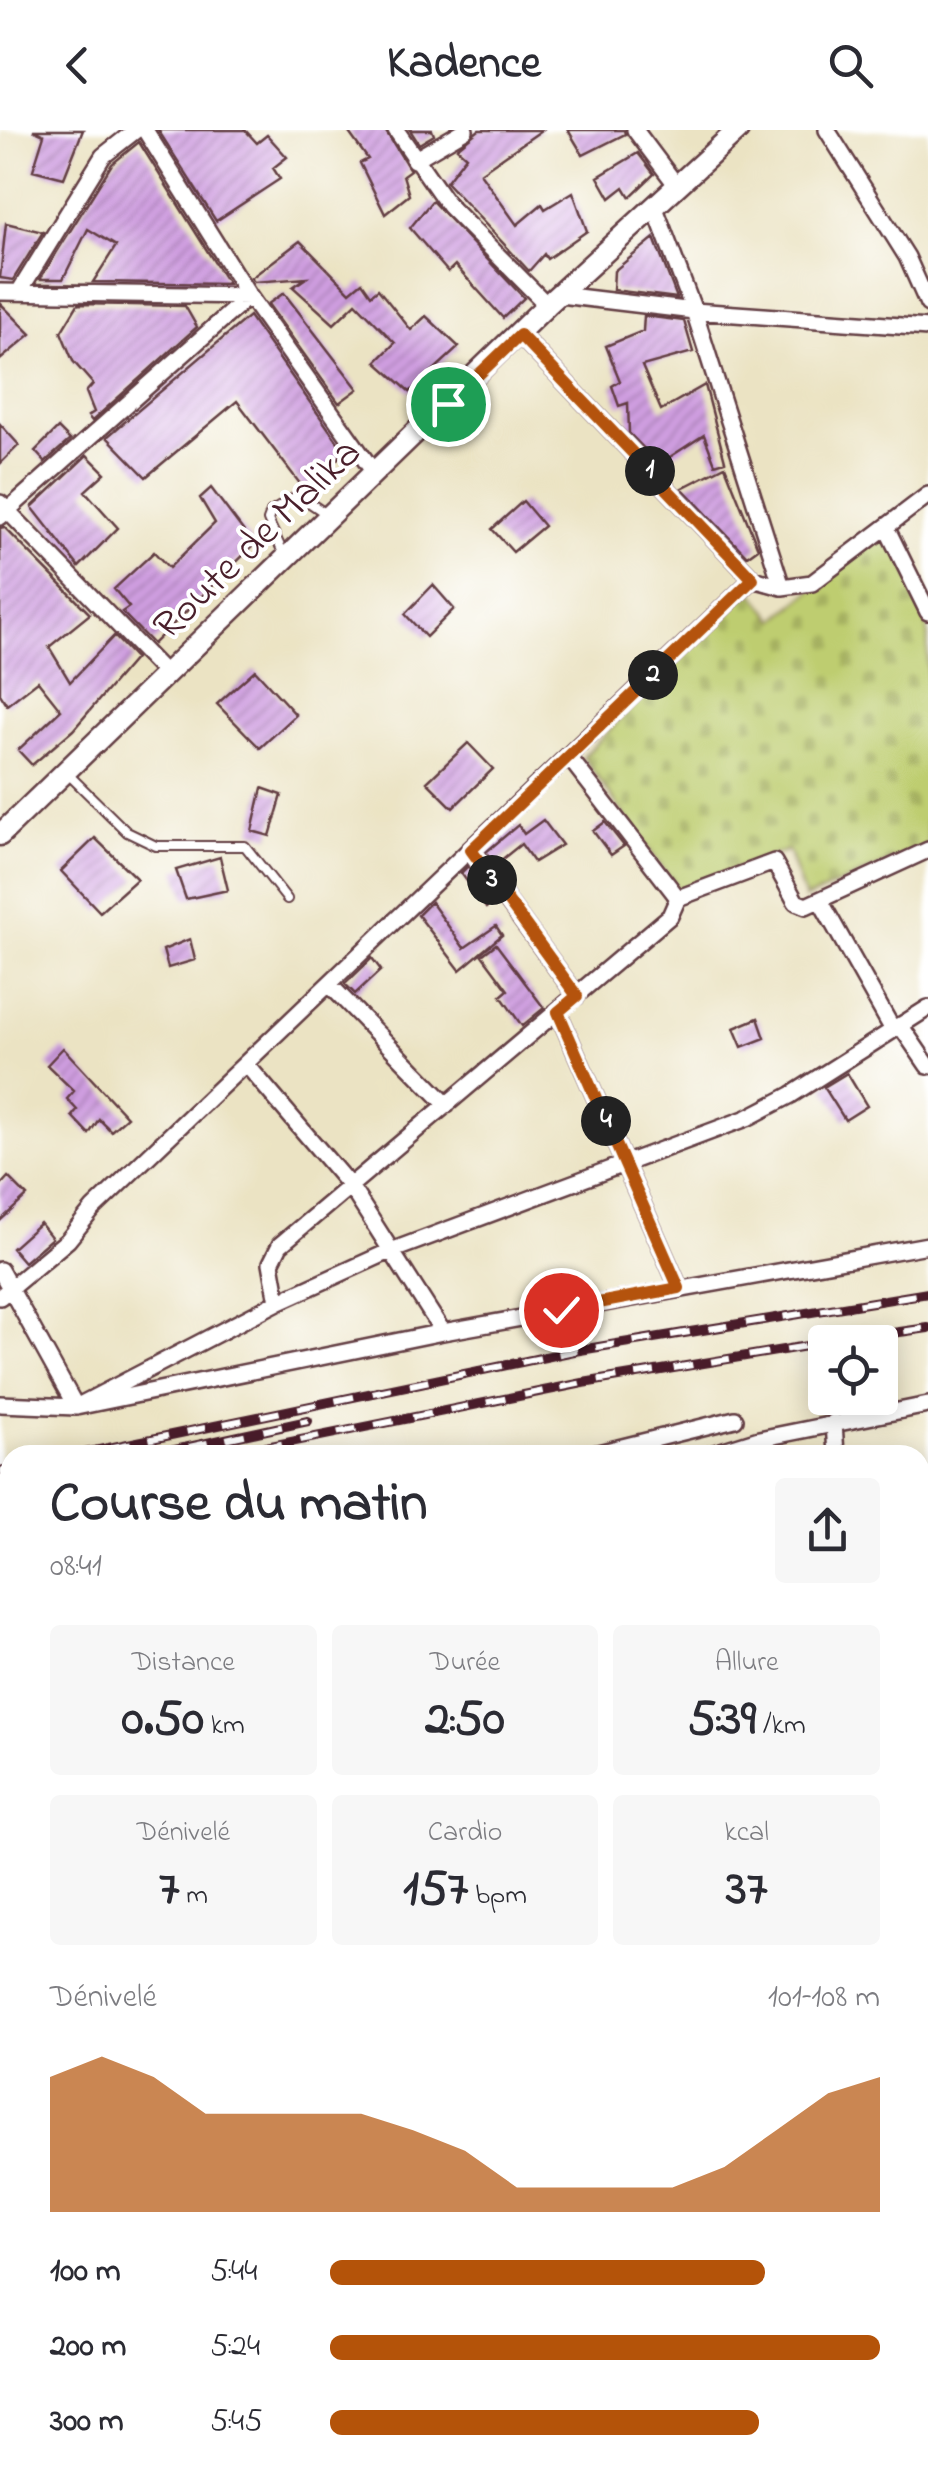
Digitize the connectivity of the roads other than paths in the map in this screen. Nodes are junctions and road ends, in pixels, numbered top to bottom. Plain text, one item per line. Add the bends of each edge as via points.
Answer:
1 (136, 130) edge
2 (145, 130) edge
3 (396, 130) edge
4 (465, 130) edge
5 (635, 130) edge
6 (738, 130) edge
7 (827, 130) edge
8 (414, 160) junction
9 (677, 186) junction
10 (655, 208) junction
11 (0, 292) edge
12 (19, 292) junction
13 (248, 296) junction
14 (553, 300) junction
15 (928, 304) edge
16 (694, 311) junction
17 (928, 328) edge
18 (520, 335) junction
19 (375, 474) junction
20 (928, 495) edge
21 (2, 510) edge
22 (330, 517) junction
23 (887, 529) junction
24 (286, 560) junction
25 (753, 579) junction
26 (782, 587) junction
27 (928, 612) edge
28 (166, 674) junction
29 (568, 756) junction
30 (66, 772) junction
31 (0, 835) edge
32 (471, 850) junction
33 (928, 850) edge
34 (678, 898) junction
35 (288, 899) dead end
36 (821, 902) junction
37 (330, 985) junction
38 (577, 996) junction
39 (928, 1008) edge
40 (558, 1012) junction
41 (896, 1027) junction
42 (246, 1064) junction
43 (928, 1066) edge
44 (447, 1105) junction
45 (624, 1164) junction
46 (350, 1186) junction
47 (928, 1245) edge
48 (388, 1252) junction
49 (0, 1270) edge
50 (679, 1288) junction
51 (4, 1294) edge
52 (278, 1302) junction
53 (443, 1332) junction
54 (0, 1404) edge
55 (928, 1405) edge
56 (76, 1407) junction
57 (735, 1419) dead end
58 (834, 1422) junction
59 (630, 1445) edge
60 (746, 1445) edge
61 (835, 1445) edge

1 - 12 street via 102,156
2 - 13 street
3 - 8 street
4 - 8 street
5 - 9 street
6 - 9 main road, Route de Malika
7 - 15 street via 907,256
8 - 14 street via 449,206
9 - 10 main road, Route de Malika
10 - 14 main road, Route de Malika
10 - 16 street
11 - 12 street
12 - 13 street
13 - 19 street
13 - 21 street
14 - 16 street
14 - 18 main road, Route de Malika
16 - 17 street
16 - 26 street
18 - 19 main road, Route de Malika
18 - 25 street
19 - 22 main road, Route de Malika
20 - 23 street
21 - 28 street
22 - 24 main road, Route de Malika
22 - 24 lane via 298,495 271,512 268,520
23 - 26 street via 827,575
23 - 27 street
24 - 28 main road, Route de Malika
25 - 26 street
25 - 29 street
28 - 30 main road, Route de Malika
29 - 32 street
29 - 34 street
30 - 31 main road, Route de Malika
30 - 35 lane via 127,832 156,846 245,846
32 - 37 street
32 - 38 street
33 - 36 street
34 - 36 street via 774,862 796,902
34 - 38 street via 670,916
36 - 41 street
37 - 42 street
37 - 44 street
38 - 40 street
39 - 41 street
40 - 44 street
40 - 45 street
41 - 43 street
41 - 45 street via 791,1096
42 - 46 street
42 - 51 street
44 - 46 street
45 - 48 street
45 - 50 street
46 - 48 street
46 - 52 street via 273,1254
47 - 50 street
48 - 52 street
48 - 53 street
49 - 51 street
50 - 53 street
51 - 56 street
52 - 56 street
53 - 56 street
54 - 56 street
55 - 58 street
57 - 59 street
58 - 60 street
58 - 61 street

